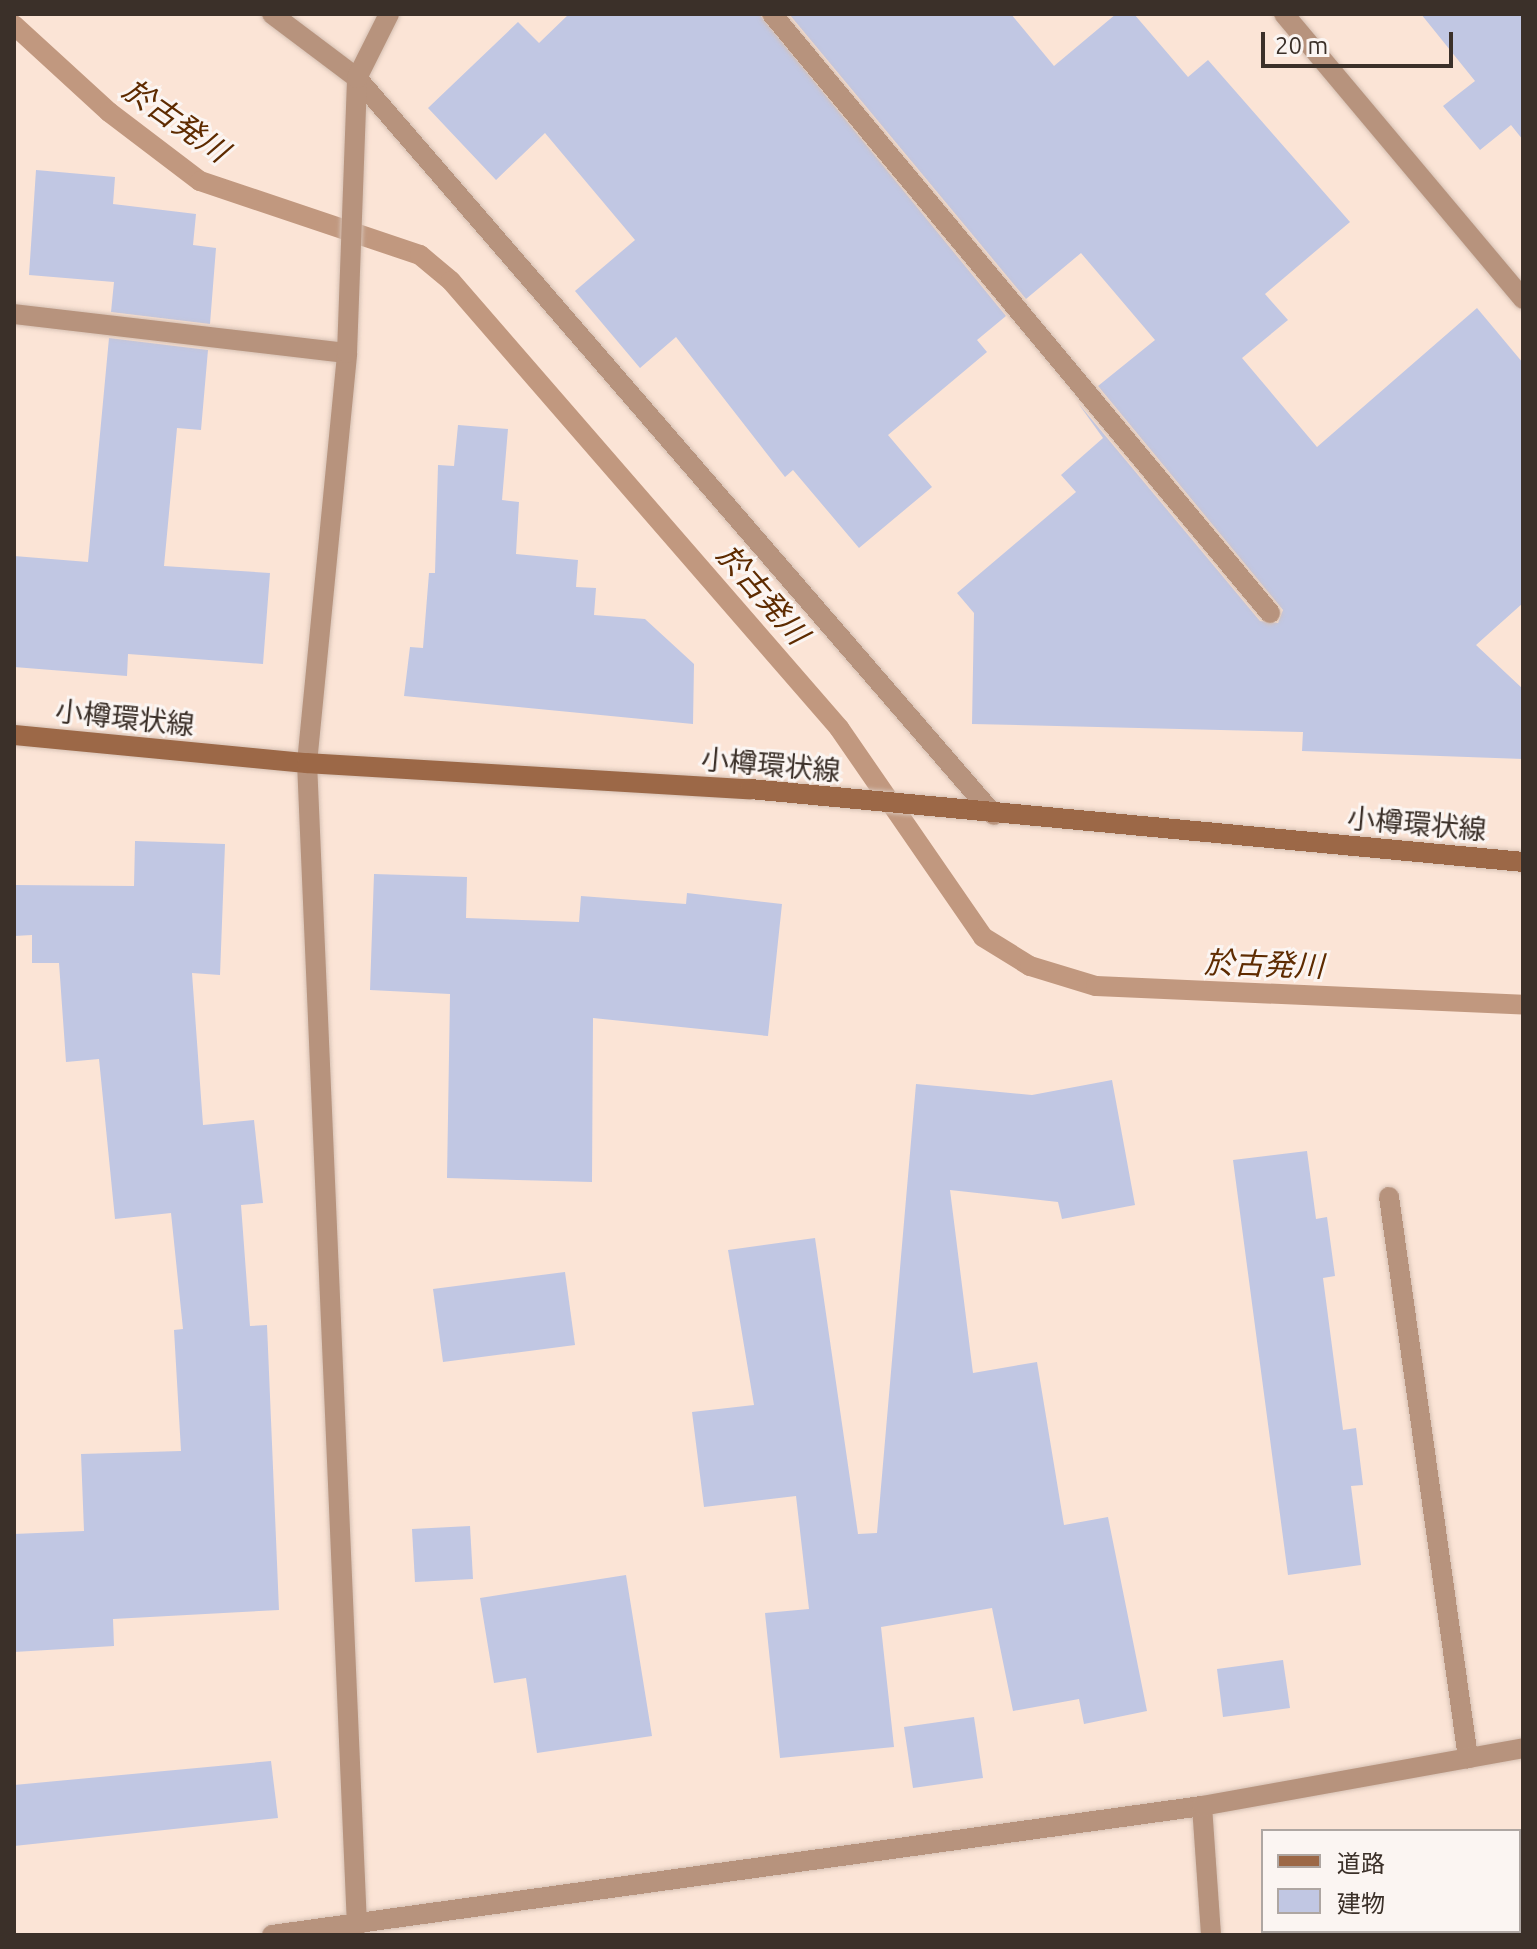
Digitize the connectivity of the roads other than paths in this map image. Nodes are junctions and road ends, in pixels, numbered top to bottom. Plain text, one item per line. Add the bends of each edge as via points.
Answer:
1 (272, 14) edge
2 (389, 14) edge
3 (772, 14) edge
4 (1284, 14) edge
5 (357, 78) junction
6 (1523, 299) edge
7 (14, 314) edge
8 (347, 353) junction
9 (1270, 613) dead end
10 (14, 735) edge
11 (307, 763) junction
12 (994, 815) junction
13 (1523, 862) edge
14 (1389, 1197) dead end
15 (1523, 1748) edge
16 (1468, 1758) junction
17 (1202, 1806) junction
18 (357, 1926) junction
19 (272, 1935) edge
20 (1211, 1935) edge

1 - 5 street
2 - 5 street
3 - 9 street
4 - 6 street
5 - 8 street
5 - 12 street
7 - 8 street
8 - 11 street
10 - 11 main road, 小樽環状線
11 - 12 main road, 小樽環状線 via 834,798
11 - 18 street
12 - 13 main road, 小樽環状線
14 - 16 street
15 - 16 street
16 - 17 street
17 - 18 street
17 - 20 street
18 - 19 street

